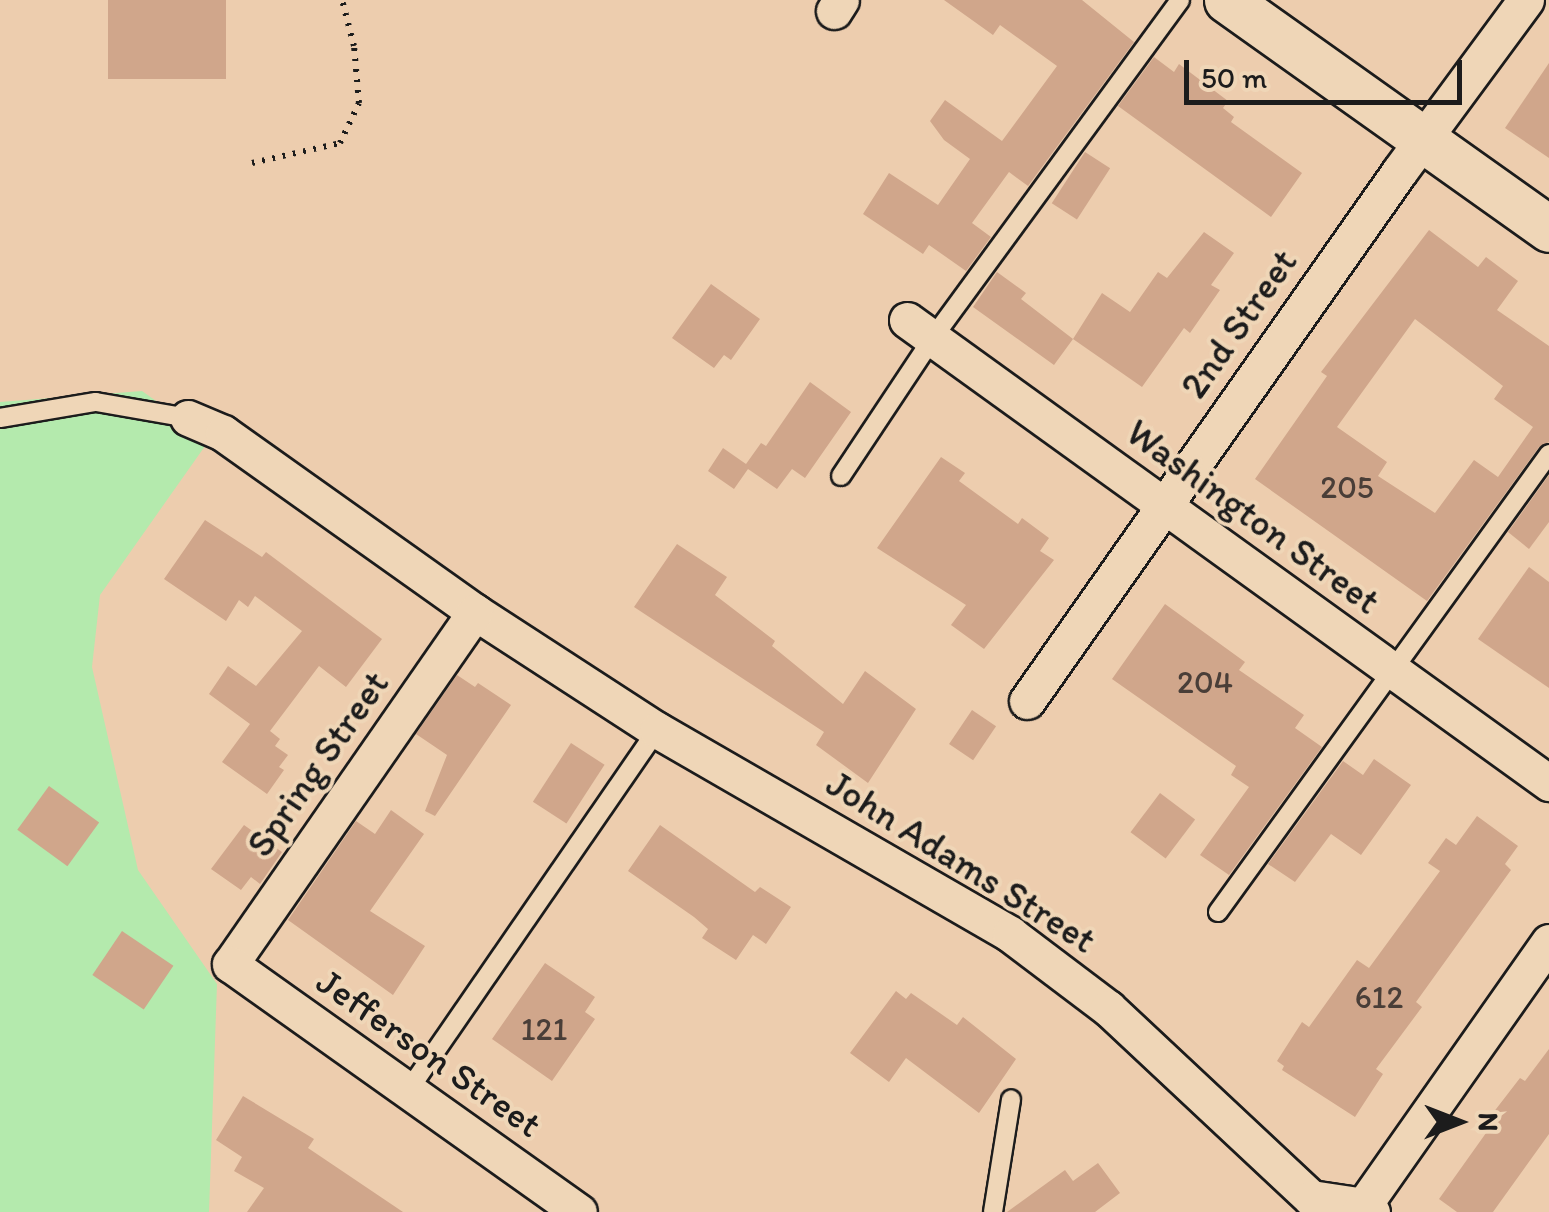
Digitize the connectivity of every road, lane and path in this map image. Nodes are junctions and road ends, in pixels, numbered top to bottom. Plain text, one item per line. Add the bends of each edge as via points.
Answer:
1 (342, 0) edge
2 (1180, 0) edge
3 (1227, 0) edge
4 (1526, 0) edge
5 (1424, 140) junction
6 (252, 163) dead end
7 (1549, 229) edge
8 (920, 330) junction
9 (0, 418) edge
10 (188, 418) joint
11 (1549, 454) edge
12 (841, 476) dead end
13 (1162, 504) junction
14 (476, 612) junction
15 (1390, 669) junction
16 (1027, 701) dead end
17 (657, 730) junction
18 (1549, 783) edge
19 (1218, 912) dead end
20 (1549, 942) edge
21 (230, 964) joint
22 (408, 1091) junction
23 (1011, 1099) dead end
24 (1365, 1210) edge
25 (579, 1212) edge
26 (993, 1212) edge

1 - 6 path via 358,103 340,143
2 - 8 lane
3 - 5 street
4 - 5 street, 2nd Street
5 - 7 street
5 - 13 street, 2nd Street
8 - 12 lane
8 - 13 street, Washington Street
9 - 10 lane via 96,402
10 - 14 street, John Adams Street via 223,433
11 - 15 lane
13 - 15 street, Washington Street
13 - 16 street, 2nd Street
14 - 17 street, John Adams Street
14 - 21 street, Spring Street
15 - 18 street, Washington Street
15 - 19 lane
17 - 22 lane
17 - 24 street, John Adams Street via 1010,934 1108,1008 1311,1198
20 - 24 street
21 - 22 street, Jefferson Street
22 - 25 street, Jefferson Street
23 - 26 lane

